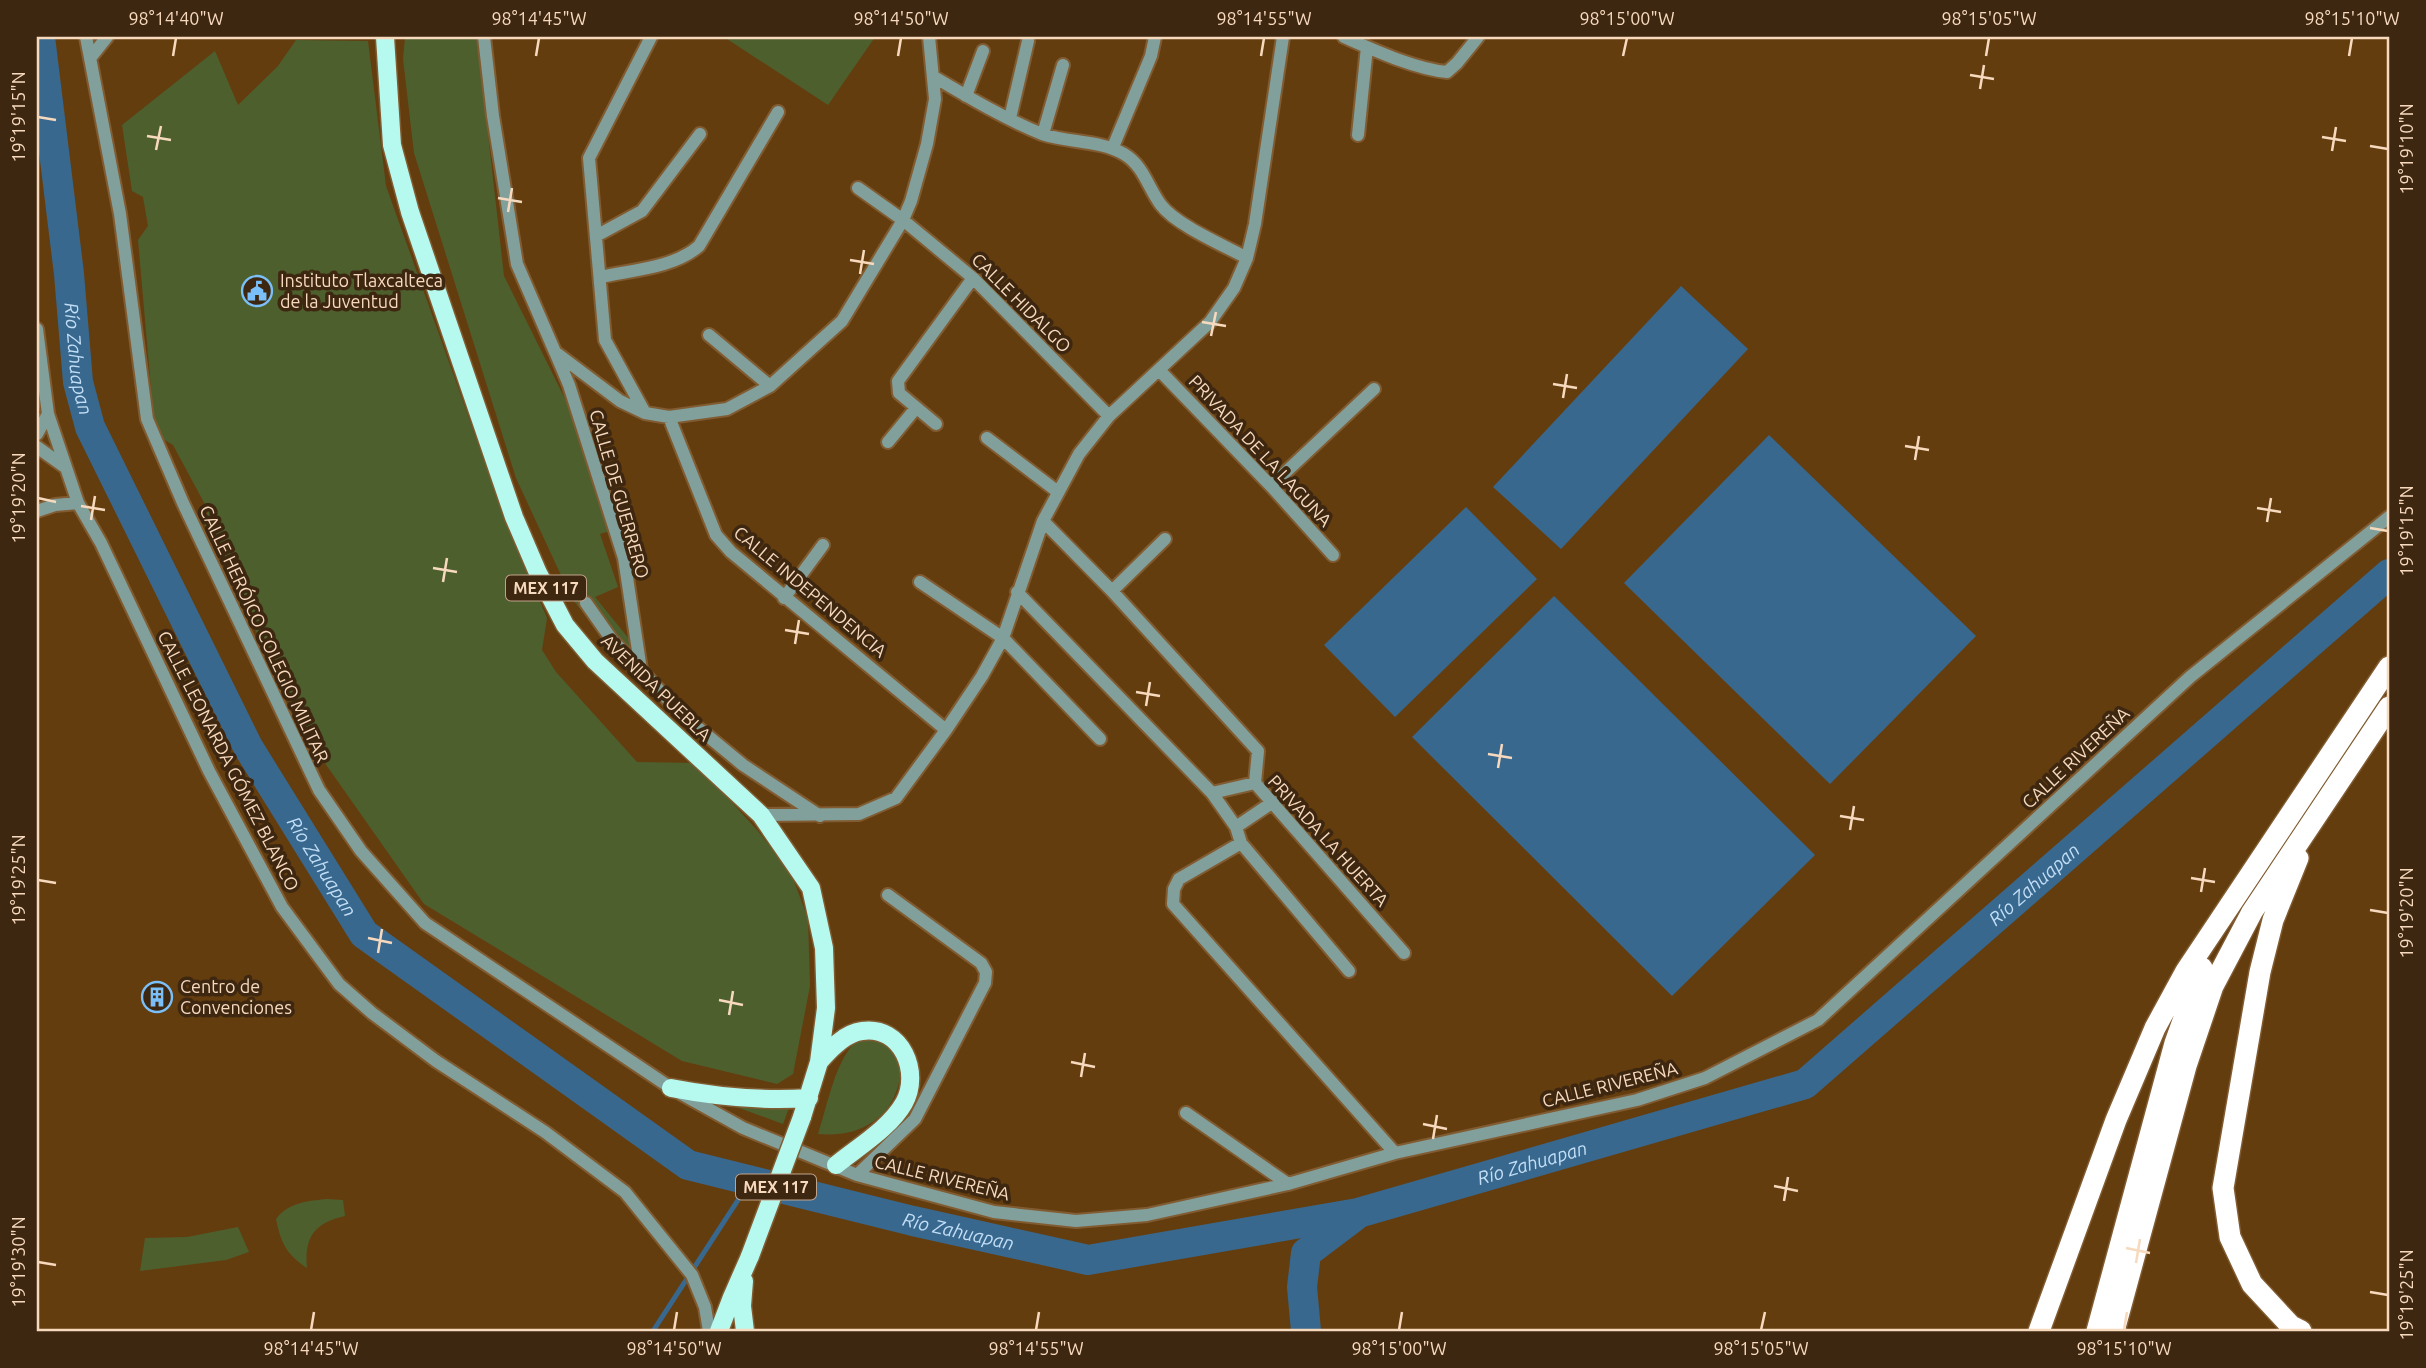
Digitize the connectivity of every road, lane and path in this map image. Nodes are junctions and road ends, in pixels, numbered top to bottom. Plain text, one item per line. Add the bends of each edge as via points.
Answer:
1 (86, 37) edge
2 (107, 37) edge
3 (384, 37) edge
4 (484, 37) edge
5 (651, 37) edge
6 (929, 37) edge
7 (1155, 37) edge
8 (1283, 37) edge
9 (1344, 37) edge
10 (1478, 37) edge
11 (1028, 41) dead end
12 (1367, 47) junction
13 (983, 51) dead end
14 (91, 57) junction
15 (1063, 65) dead end
16 (934, 77) junction
17 (966, 96) junction
18 (778, 112) dead end
19 (1010, 118) junction
20 (700, 134) dead end
21 (1043, 134) junction
22 (1358, 135) dead end
23 (1113, 147) junction
24 (858, 188) dead end
25 (903, 220) junction
26 (596, 236) junction
27 (1247, 258) junction
28 (600, 277) junction
29 (973, 278) junction
30 (37, 329) edge
31 (709, 335) dead end
32 (555, 352) junction
33 (1160, 371) junction
34 (770, 386) junction
35 (1374, 389) dead end
36 (916, 408) junction
37 (645, 413) junction
38 (48, 414) junction
39 (1109, 416) junction
40 (669, 417) junction
41 (936, 424) dead end
42 (37, 434) edge
43 (987, 438) dead end
44 (888, 442) dead end
45 (37, 447) edge
46 (65, 468) junction
47 (1271, 486) junction
48 (1058, 492) junction
49 (78, 503) junction
50 (37, 511) edge
51 (2389, 517) edge
52 (1043, 521) junction
53 (1165, 539) dead end
54 (823, 545) dead end
55 (1334, 555) dead end
56 (920, 582) dead end
57 (1112, 591) junction
58 (1017, 592) junction
59 (784, 598) junction
60 (586, 603) dead end
61 (1003, 638) junction
62 (2389, 667) edge
63 (641, 670) junction
64 (2389, 707) edge
65 (946, 730) junction
66 (1100, 740) dead end
67 (1255, 783) junction
68 (1212, 793) junction
69 (1273, 802) junction
70 (2318, 810) junction
71 (761, 815) junction
72 (820, 816) junction
73 (1236, 827) junction
74 (1241, 843) junction
75 (888, 895) dead end
76 (2224, 918) junction
77 (1404, 953) dead end
78 (1349, 971) dead end
79 (819, 1062) junction
80 (671, 1088) junction
81 (809, 1098) junction
82 (1186, 1113) dead end
83 (1395, 1153) junction
84 (836, 1165) junction
85 (857, 1175) junction
86 (1289, 1184) junction
87 (748, 1262) junction
88 (709, 1331) edge
89 (719, 1331) edge
90 (745, 1331) edge
91 (2039, 1331) edge
92 (2097, 1331) edge
93 (2114, 1331) edge
94 (2301, 1331) edge

1 - 14 street, CALLE HERÓICO COLEGIO MILITAR
2 - 14 street
3 - 71 main road, AVENIDA PUEBLA / MEX 117 via 392,145 410,212 514,517 538,573 565,625 595,661
4 - 32 street, CALLE DE GUERRERO via 517,264
5 - 26 street via 589,158
6 - 16 street
7 - 23 street
8 - 27 street
9 - 12 street
10 - 12 street via 1447,72
11 - 19 street
12 - 22 street
13 - 17 street
14 - 80 street, CALLE HERÓICO COLEGIO MILITAR via 120,214 146,419 319,790 361,851 425,923
15 - 21 street
16 - 17 street
16 - 25 street via 927,144
17 - 19 street
18 - 28 street via 699,246 676,260
19 - 21 street
20 - 26 street via 642,211
21 - 23 street
23 - 27 street via 1141,170 1162,207
24 - 25 street, CALLE HIDALGO
25 - 29 street, CALLE HIDALGO
25 - 34 street via 842,321
26 - 28 street
27 - 33 street via 1234,288 1210,322
28 - 37 street via 605,340
29 - 36 street via 898,381 899,393
29 - 39 street, CALLE HIDALGO
30 - 38 street, CALLE LEONARDA GÓMEZ BLANCO
31 - 34 street
32 - 37 street via 620,401
32 - 63 street, CALLE DE GUERRERO via 624,558
33 - 39 street
33 - 47 street, PRIVADA DE LA LAGUNA
34 - 40 street via 727,409
35 - 47 street
36 - 41 street
36 - 44 street
37 - 40 street
38 - 42 street
38 - 46 street, CALLE LEONARDA GÓMEZ BLANCO
39 - 48 street via 1079,454
40 - 59 street, CALLE INDEPENDENCIA via 716,535
43 - 48 street
45 - 46 street
46 - 49 street, CALLE LEONARDA GÓMEZ BLANCO
47 - 55 street, PRIVADA DE LA LAGUNA
48 - 52 street
49 - 50 street
49 - 88 street, CALLE LEONARDA GÓMEZ BLANCO via 253,853 282,906 339,984 436,1061 545,1132 625,1192 692,1275
51 - 83 street, CALLE RIVEREÑA via 2190,677 1818,1020 1705,1078 1637,1100
52 - 57 street
52 - 58 street
53 - 57 street
54 - 59 street
56 - 61 street
57 - 67 street via 1258,751
58 - 61 street
58 - 68 street
59 - 65 street, CALLE INDEPENDENCIA
60 - 63 street
61 - 65 street
61 - 66 street
62 - 76 highway
63 - 72 street via 680,713 743,765
64 - 70 highway
65 - 72 street via 896,798 859,814
67 - 68 street, PRIVADA LA HUERTA
67 - 69 street, PRIVADA LA HUERTA
68 - 73 street
69 - 73 street
69 - 77 street, PRIVADA LA HUERTA
70 - 93 highway via 2252,912 2213,986 2186,1066
70 - 94 highway via 2273,920 2223,1188 2230,1237 2252,1284
71 - 72 street
71 - 79 main road, AVENIDA PUEBLA / MEX 117 via 811,888 824,948 826,1008
73 - 74 street
74 - 78 street
74 - 83 street via 1179,879 1173,904
75 - 85 street via 981,963 985,983 915,1119
76 - 91 highway via 2186,971 2155,1028 2116,1120
76 - 92 highway via 2175,1043
79 - 81 main road, AVENIDA PUEBLA / MEX 117
79 - 84 main road via 836,1043 860,1031 876,1031 893,1039 910,1065 911,1087 904,1104
80 - 81 main road via 714,1097
80 - 84 street, CALLE RIVEREÑA via 743,1128
81 - 87 main road, AVENIDA PUEBLA / MEX 117, bridge
82 - 86 street
83 - 86 street, CALLE RIVEREÑA
84 - 85 street, CALLE RIVEREÑA
85 - 86 street, CALLE RIVEREÑA via 994,1212 1076,1221 1147,1215
87 - 89 main road, MEX 117
87 - 90 main road, MEX 117 via 742,1290

